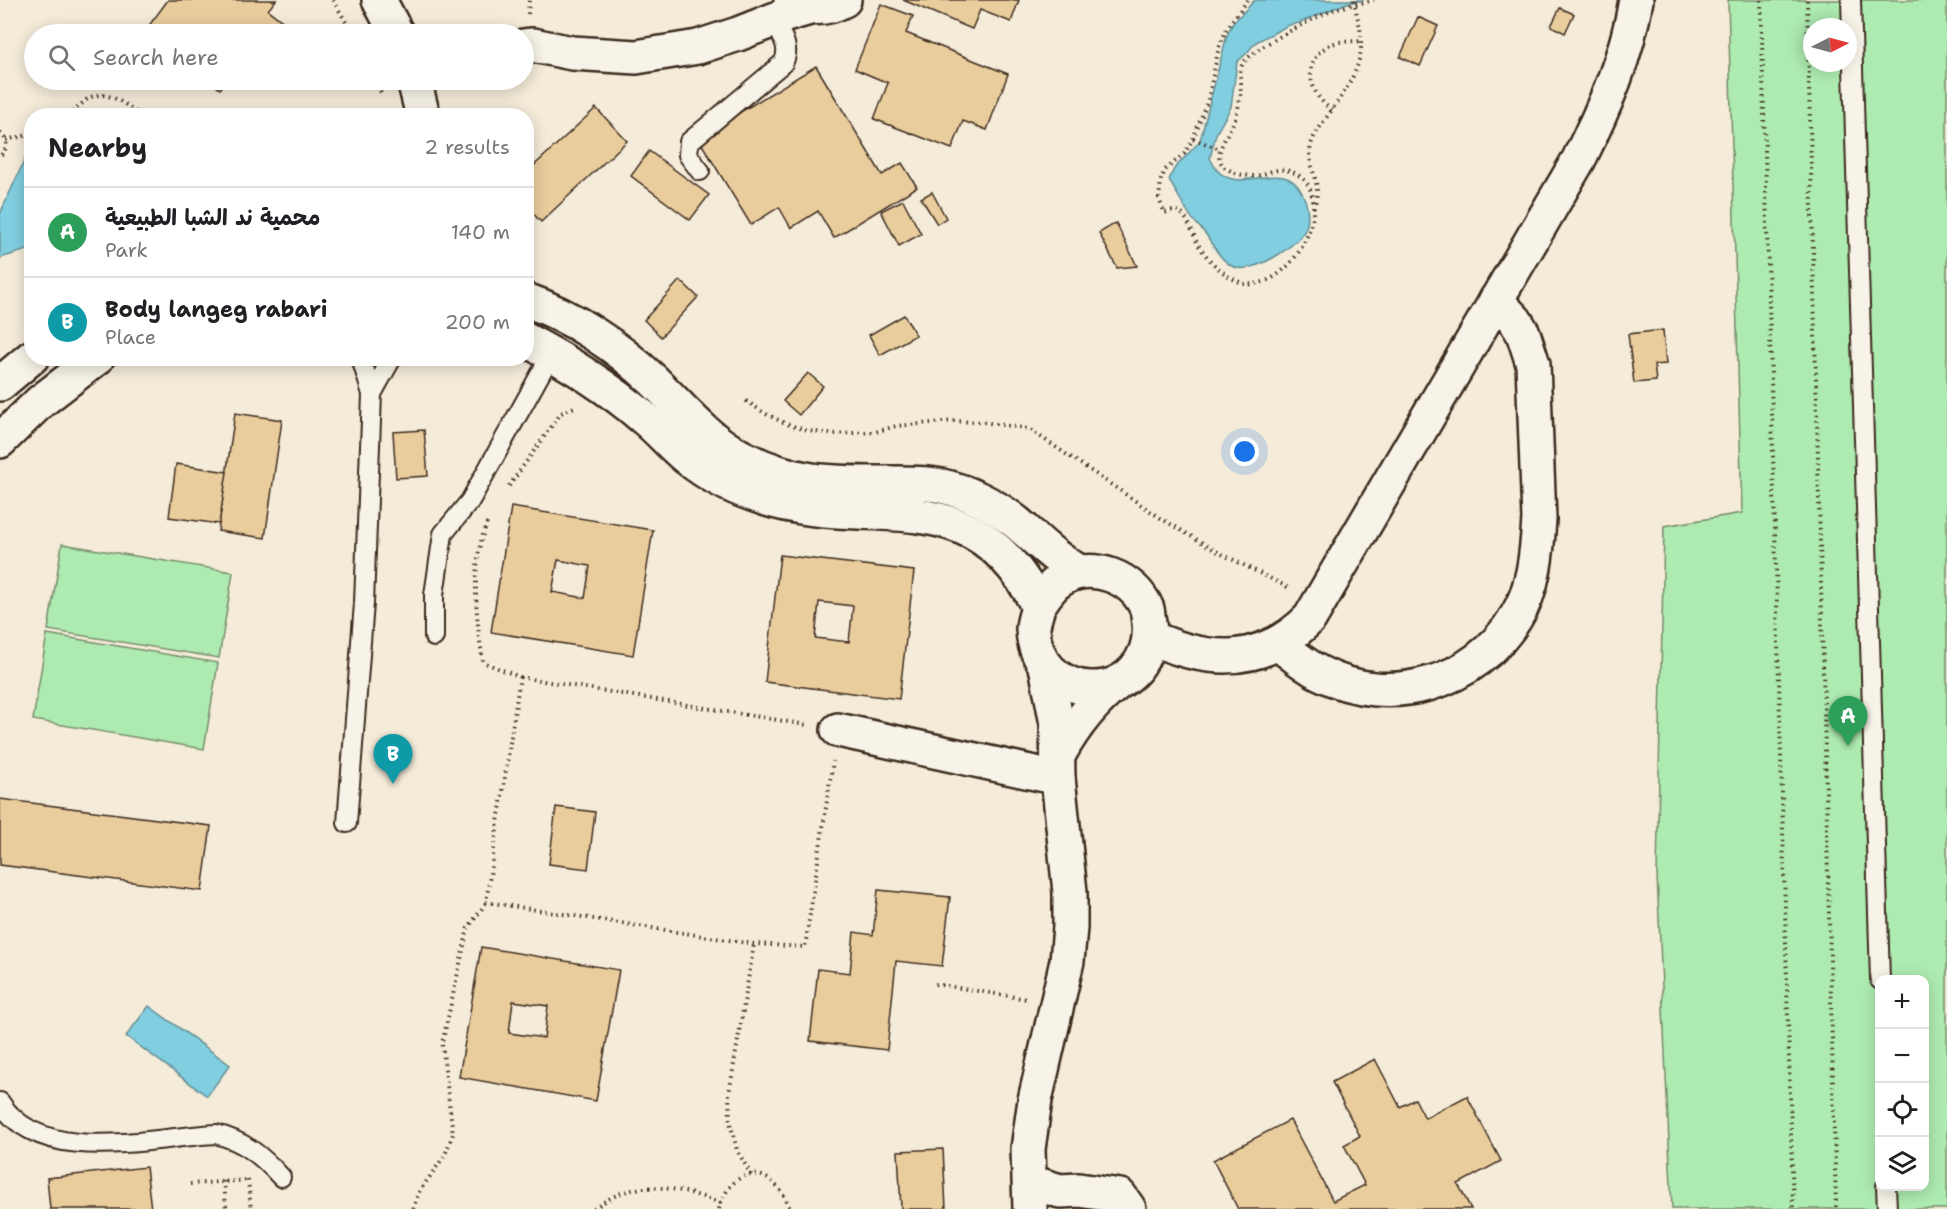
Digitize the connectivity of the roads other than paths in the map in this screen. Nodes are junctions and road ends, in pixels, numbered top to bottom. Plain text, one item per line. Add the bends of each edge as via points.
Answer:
1 (379, 0) edge
2 (844, 0) edge
3 (1636, 0) edge
4 (1851, 0) edge
5 (785, 7) edge
6 (392, 24) edge
7 (534, 45) edge
8 (416, 90) edge
9 (421, 108) edge
10 (700, 171) dead end
11 (1496, 300) junction
12 (534, 304) edge
13 (539, 346) edge
14 (24, 364) edge
15 (87, 366) edge
16 (363, 366) edge
17 (388, 366) edge
18 (530, 366) edge
19 (0, 384) edge
20 (372, 394) junction
21 (0, 441) edge
22 (759, 481) junction
23 (1080, 572) junction
24 (1038, 606) junction
25 (434, 636) dead end
26 (1150, 637) junction
27 (1279, 644) junction
28 (1046, 666) junction
29 (1119, 682) junction
30 (838, 730) road end
31 (1058, 766) junction
32 (347, 823) dead end
33 (1880, 975) edge
34 (0, 1102) edge
35 (281, 1177) road end
36 (1886, 1191) edge
37 (1030, 1196) edge
38 (1129, 1209) edge
39 (1887, 1209) edge

1 - 6 street
2 - 5 street via 823,8
3 - 11 street via 1625,47 1597,123
4 - 33 lane
5 - 7 street via 738,34 698,47 636,57 572,53
5 - 10 lane via 787,57 689,142 688,155
8 - 9 street
11 - 27 street via 1310,618
11 - 27 street via 1523,333 1533,364 1538,543 1528,592 1518,616 1484,656 1462,671 1415,688 1390,690 1342,682 1299,661
12 - 22 street via 577,324 651,378 700,427 739,456
13 - 22 street via 598,382 687,458 720,479
14 - 19 street
15 - 21 street via 40,402
16 - 20 lane
17 - 20 lane
18 - 25 lane via 470,501 443,534 434,595
20 - 32 lane via 364,603
22 - 23 street via 796,478 942,486 993,507 1049,553
22 - 24 street via 792,506 830,512 899,513 945,520 966,529 1003,554 1017,569
23 - 24 street via 1062,579
23 - 26 street via 1108,573 1132,586 1147,609
24 - 28 street via 1033,627 1036,647
26 - 27 street via 1193,653 1217,656 1240,656
26 - 29 street via 1145,655 1134,671
28 - 29 street via 1061,680 1079,688 1100,688
28 - 31 street via 1057,724
29 - 31 street via 1078,722
30 - 31 street
31 - 37 street via 1070,927 1067,961 1035,1100 1028,1149
34 - 35 lane via 31,1130 63,1142 98,1144 216,1134 231,1138 263,1158
36 - 39 lane
37 - 38 street via 1079,1190 1120,1196

